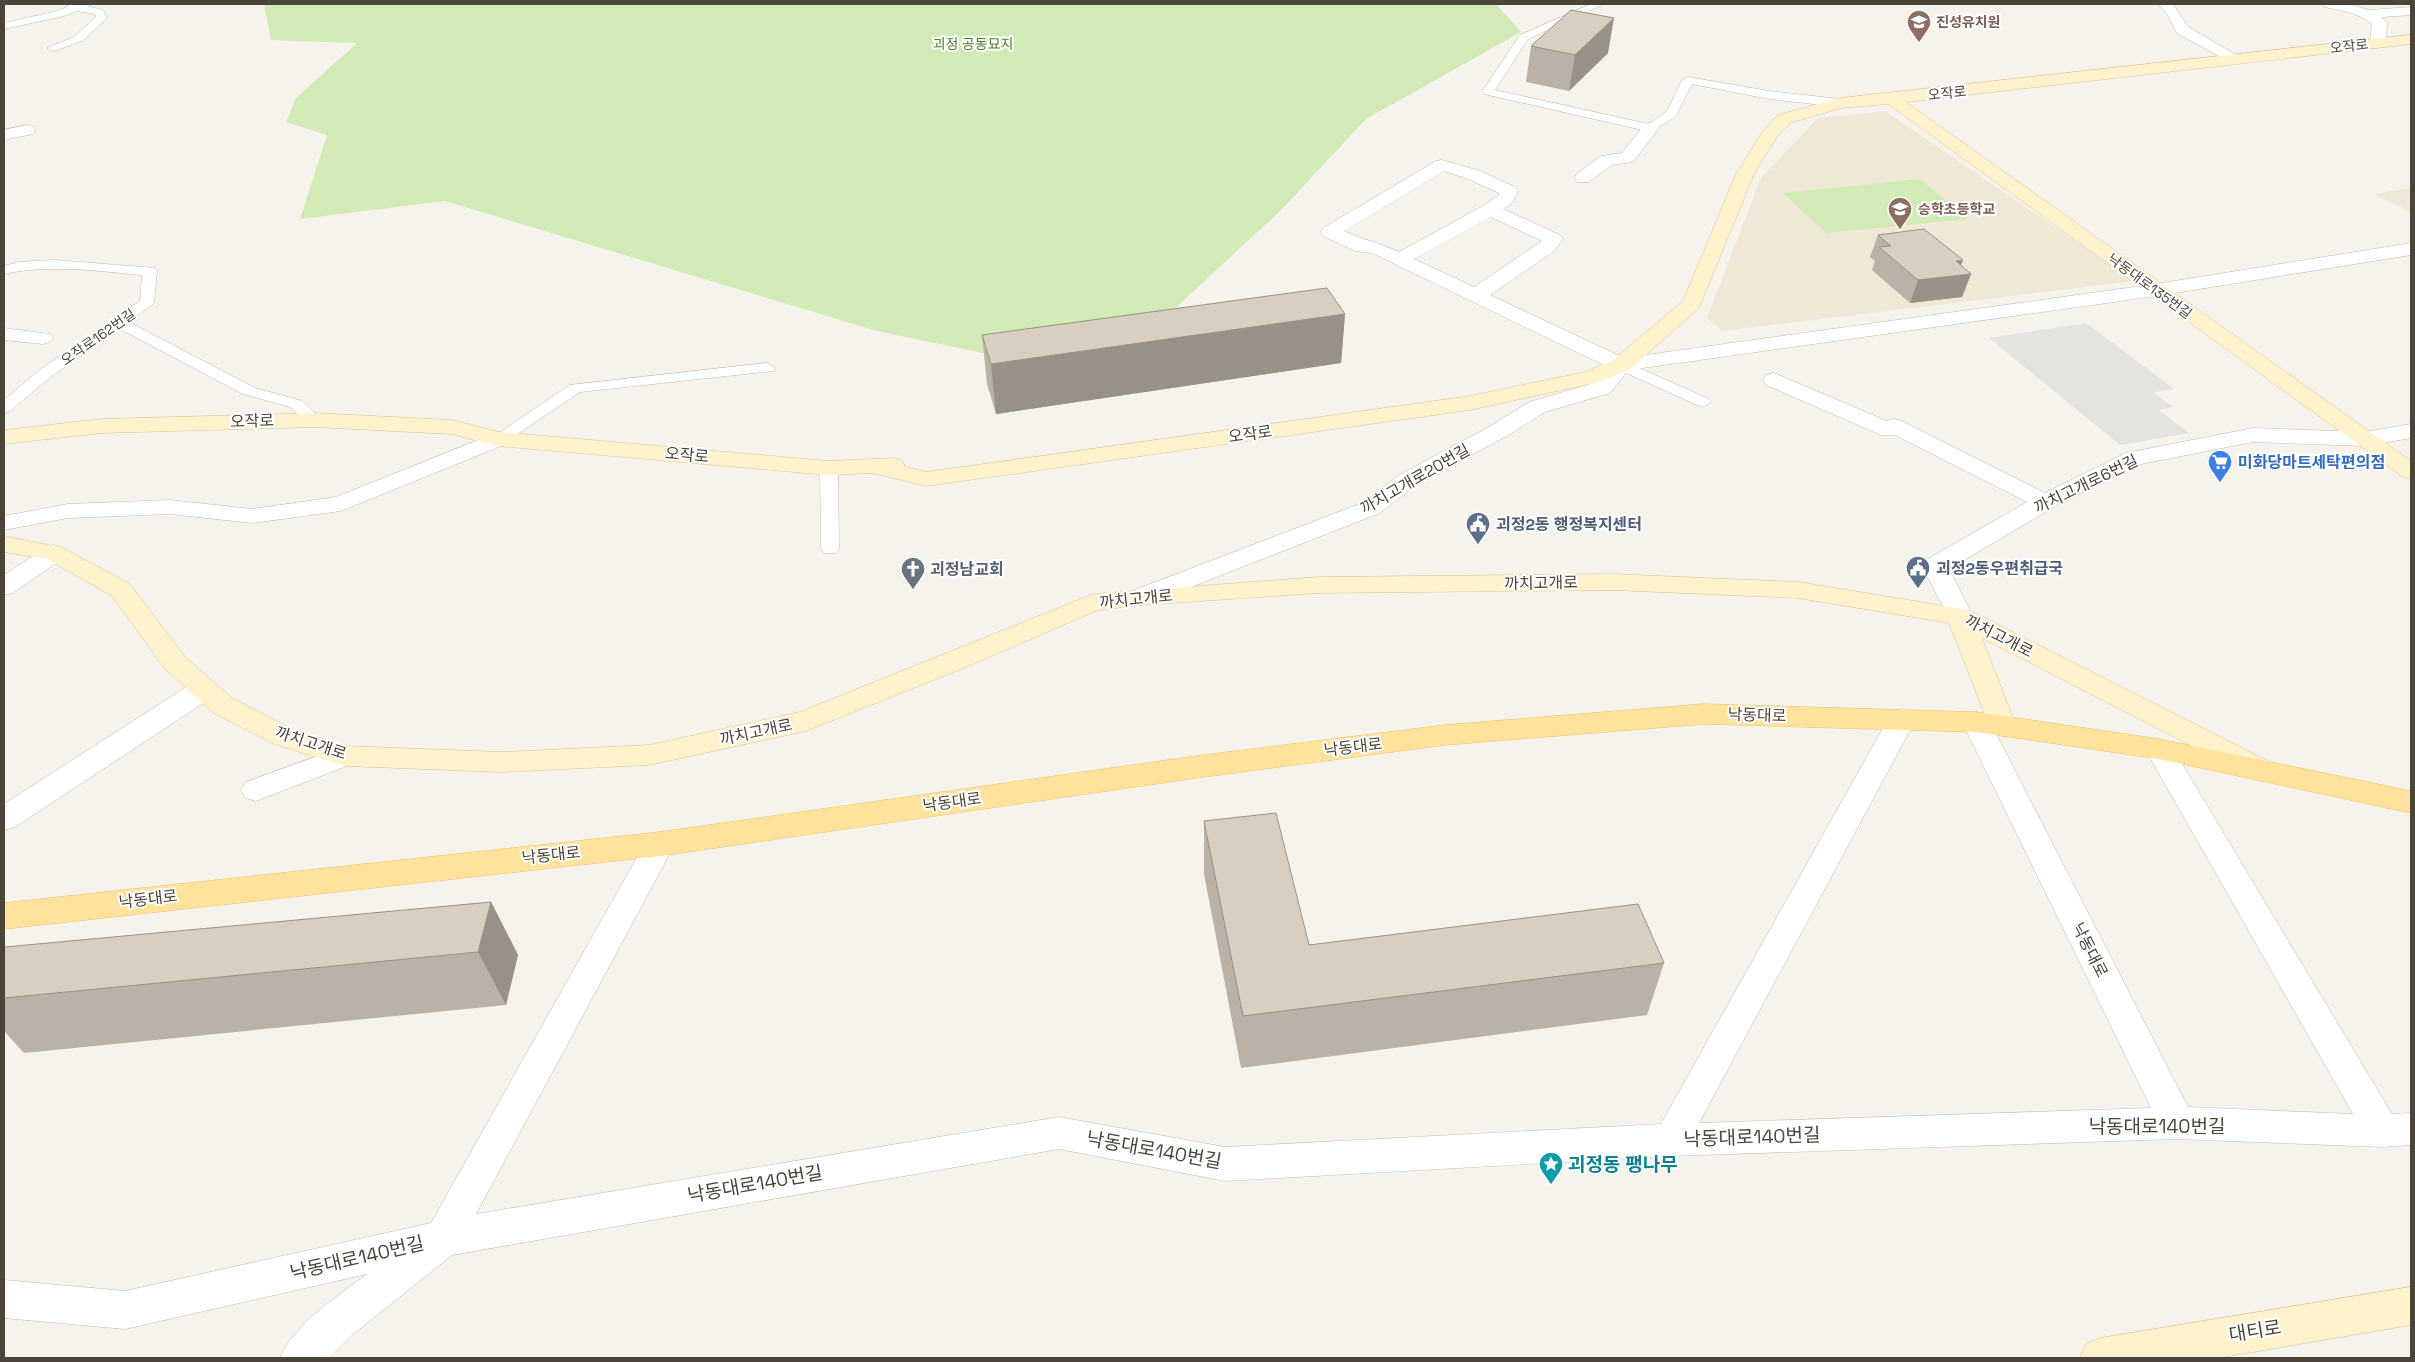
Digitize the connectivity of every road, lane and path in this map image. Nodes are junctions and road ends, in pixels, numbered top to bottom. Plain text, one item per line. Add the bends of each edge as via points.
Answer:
1 (1599, 4) edge
2 (2165, 4) edge
3 (2330, 4) edge
4 (80, 5) edge
5 (2411, 11) edge
6 (2368, 14) junction
7 (4, 26) edge
8 (2411, 39) edge
9 (2378, 43) junction
10 (53, 48) dead end
11 (2237, 60) junction
12 (1890, 99) junction
13 (1840, 103) junction
14 (25, 128) dead end
15 (1651, 128) junction
16 (4, 133) edge
17 (1583, 178) dead end
18 (1490, 210) junction
19 (2411, 249) edge
20 (1400, 259) junction
21 (4, 270) edge
22 (2156, 290) junction
23 (1476, 295) junction
24 (118, 322) junction
25 (4, 334) edge
26 (43, 338) dead end
27 (1621, 365) junction
28 (767, 368) dead end
29 (1774, 380) dead end
30 (1703, 402) dead end
31 (4, 408) edge
32 (314, 420) junction
33 (2411, 431) edge
34 (4, 437) edge
35 (498, 439) junction
36 (2365, 440) junction
37 (4, 451) edge
38 (829, 468) junction
39 (2411, 472) edge
40 (2044, 502) junction
41 (4, 523) edge
42 (4, 544) edge
43 (830, 549) dead end
44 (54, 553) junction
45 (4, 587) edge
46 (1141, 597) junction
47 (1960, 616) junction
48 (204, 689) junction
49 (1902, 719) junction
50 (1989, 724) junction
51 (2159, 749) junction
52 (345, 756) junction
53 (2269, 774) junction
54 (256, 790) dead end
55 (2411, 802) edge
56 (4, 819) edge
57 (660, 844) junction
58 (4, 916) edge
59 (2177, 1123) junction
60 (2397, 1130) edge
61 (1670, 1140) junction
62 (443, 1238) junction
63 (4, 1299) edge
64 (2411, 1306) edge
65 (2108, 1357) edge
66 (300, 1358) edge

1 - 15 lane via 1524,37 1488,92
2 - 11 street via 2182,30
3 - 6 street
4 - 7 lane
4 - 10 lane via 100,12 102,18 78,38
5 - 6 street
6 - 9 street via 2380,23
8 - 9 street, 오작로
9 - 11 street, 오작로
11 - 12 street, 오작로
12 - 13 street, 오작로
12 - 22 street, 낙동대로135번길
13 - 15 lane via 1769,95 1688,80 1672,113
13 - 27 street, 오작로 via 1784,119 1769,135 1745,174 1692,304
14 - 16 street
15 - 17 street via 1627,158 1608,160
18 - 20 street
18 - 20 street via 1507,198 1509,191 1442,165 1330,232
18 - 23 street via 1553,240
19 - 22 street
20 - 23 street
21 - 24 lane, 오작로162번길 via 40,264 150,271 147,303
22 - 27 street
22 - 36 street, 낙동대로135번길
23 - 27 street
24 - 31 lane, 오작로162번길 via 47,372
24 - 32 lane via 249,391 296,404
25 - 26 street
27 - 30 lane
27 - 38 street, 오작로 via 1591,377 1470,403 926,479 877,467
27 - 46 street, 까치고개로20번길 via 1602,388 1537,407 1409,479 1371,508
28 - 35 lane via 576,388
29 - 40 street via 1889,430 1894,426
32 - 34 street, 오작로 via 102,426
32 - 35 street, 오작로 via 452,427
33 - 36 street, 까치고개로6번길
35 - 37 street, 오작로 via 437,444 302,437 117,441
35 - 38 street, 오작로
35 - 41 street via 341,504 252,516 170,507 68,511
36 - 39 street, 낙동대로135번길
36 - 40 street, 까치고개로6번길 via 2253,435 2134,458
38 - 43 lane
40 - 47 street, 까치고개로6번길 via 1935,566
42 - 44 street, 까치고개로
44 - 45 street
44 - 48 street, 까치고개로 via 121,590 175,663
46 - 47 street, 까치고개로 via 1319,585 1613,582 1798,590
46 - 52 street, 까치고개로 via 1093,602 806,721 648,755 502,762
47 - 50 street
47 - 53 street, 까치고개로
48 - 52 street, 까치고개로 via 222,705 284,737
48 - 56 street
49 - 50 main road, 낙동대로
49 - 57 main road, 낙동대로 via 1704,714 1445,735 1196,767
49 - 61 street
50 - 51 main road, 낙동대로
50 - 59 street, 낙동대로
51 - 53 main road, 낙동대로
51 - 60 street
52 - 54 street
53 - 55 main road, 낙동대로
57 - 58 main road, 낙동대로
57 - 62 street
59 - 60 street, 낙동대로140번길
59 - 61 street, 낙동대로140번길
61 - 62 street, 낙동대로140번길 via 1225,1164 1059,1134
62 - 63 street, 낙동대로140번길 via 125,1310
62 - 66 street via 338,1321
64 - 65 street, 대티로

